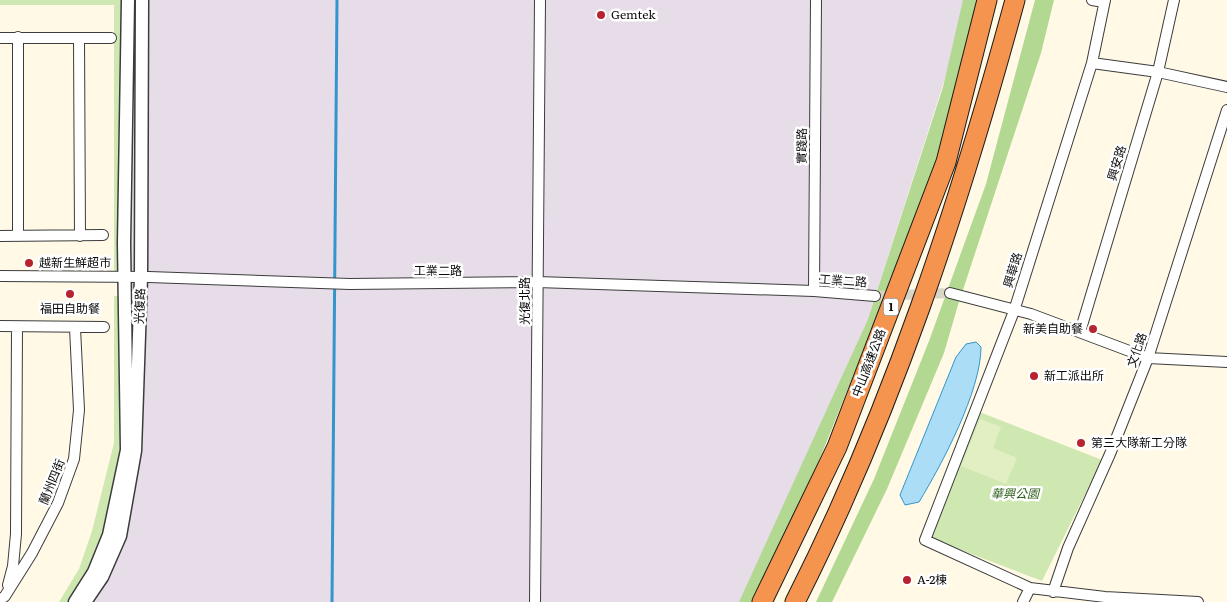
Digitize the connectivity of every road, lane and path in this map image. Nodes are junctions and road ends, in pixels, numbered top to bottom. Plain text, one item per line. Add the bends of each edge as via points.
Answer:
1 (128, 0) edge
2 (142, 0) edge
3 (540, 0) edge
4 (816, 0) edge
5 (987, 0) edge
6 (1015, 0) edge
7 (1092, 0) edge
8 (1174, 0) edge
9 (1104, 1) edge
10 (18, 37) junction
11 (0, 38) edge
12 (79, 38) junction
13 (111, 38) dead end
14 (1092, 63) junction
15 (1158, 72) junction
16 (1227, 88) edge
17 (1227, 110) edge
18 (103, 235) dead end
19 (0, 236) edge
20 (18, 236) junction
21 (80, 236) junction
22 (0, 276) edge
23 (124, 277) junction
24 (140, 277) junction
25 (537, 282) junction
26 (814, 291) junction
27 (950, 293) tunnel mouth
28 (875, 296) tunnel mouth
29 (1014, 311) junction
30 (0, 326) edge
31 (17, 327) junction
32 (75, 328) junction
33 (104, 328) dead end
34 (1080, 332) junction
35 (1148, 358) junction
36 (1227, 362) edge
37 (1030, 588) junction
38 (1053, 592) junction
39 (2, 596) edge
40 (76, 602) edge
41 (85, 602) edge
42 (535, 602) edge
43 (762, 602) edge
44 (795, 602) edge
45 (1023, 602) edge
46 (1198, 602) edge

1 - 23 street, 光復路
2 - 24 street, 光復路
3 - 25 street, 光復北路
4 - 26 street, 實踐路
5 - 43 highway, 中山高速公路 / 1 via 946,162 837,447
6 - 44 highway, 1 via 968,166 911,332 831,532
7 - 9 street
8 - 15 street, 興安路
9 - 14 street, 興華路
10 - 11 street
10 - 12 street
10 - 20 street
12 - 13 street
12 - 21 street
14 - 15 street
14 - 29 street, 興華路
15 - 16 street
15 - 34 street, 興安路
17 - 35 street, 文化路
18 - 21 street
19 - 20 street
20 - 21 street
22 - 23 street, 工業二路
23 - 24 street, 工業二路
23 - 40 street, 光復路 via 127,450 109,535 94,572
24 - 25 street, 工業二路 via 350,284
24 - 41 street, 光復路 via 136,451 120,536 102,577
25 - 26 street, 工業二路
25 - 42 street, 光復北路
26 - 28 street, 工業二路
27 - 29 street
29 - 34 street
29 - 37 street, 興華路 via 925,540
30 - 31 street
31 - 32 street
31 - 39 street via 16,534 13,566
32 - 33 street
32 - 39 street, 蘭州四街 via 79,410 74,459 58,504 32,553
34 - 35 street
35 - 36 street
35 - 38 street, 文化路 via 1104,469 1068,548
37 - 38 street
37 - 45 street
38 - 46 street

